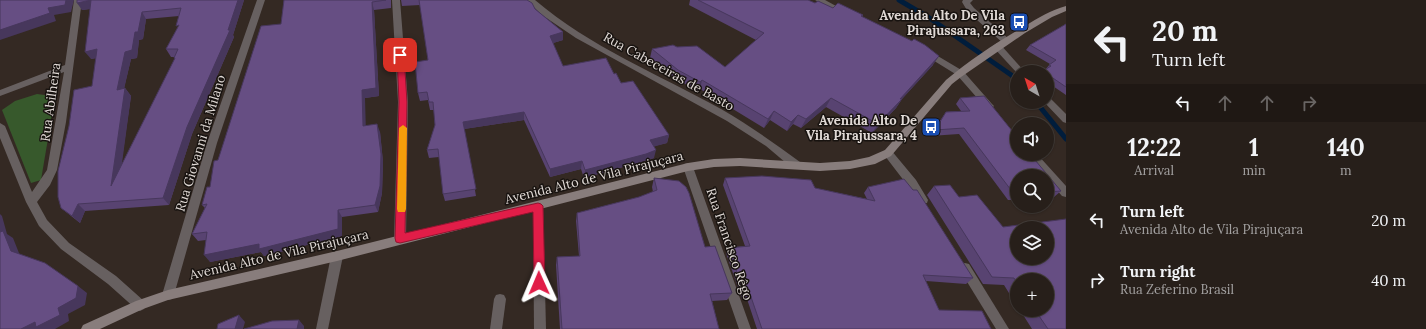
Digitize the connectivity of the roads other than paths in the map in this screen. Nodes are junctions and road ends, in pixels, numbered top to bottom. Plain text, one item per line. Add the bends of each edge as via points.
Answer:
1 (78, 0) edge
2 (261, 0) edge
3 (396, 0) edge
4 (530, 0) edge
5 (819, 0) edge
6 (969, 0) edge
7 (1066, 8) edge
8 (852, 16) edge
9 (1006, 41) junction
10 (917, 47) edge
11 (994, 49) junction
12 (1013, 65) edge
13 (68, 67) junction
14 (963, 70) junction
15 (0, 93) edge
16 (1054, 107) edge
17 (996, 114) edge
18 (1066, 120) edge
19 (0, 126) edge
20 (888, 153) junction
21 (1038, 161) edge
22 (796, 165) junction
23 (688, 167) junction
24 (1066, 193) edge
25 (31, 202) junction
26 (538, 206) junction
27 (929, 209) edge
28 (400, 238) junction
29 (958, 255) edge
30 (337, 256) junction
31 (168, 295) junction
32 (500, 299) dead end
33 (140, 305) junction
34 (87, 329) edge
35 (322, 329) edge
36 (496, 329) edge
37 (540, 329) edge
38 (745, 329) edge
39 (1003, 329) edge

1 - 13 street, Rua Abilheira
2 - 31 street, Rua Giovanni da Milano via 212,143
3 - 28 street via 403,102
4 - 22 street, Rua Cabeceiras de Basto via 564,26 755,135
5 - 8 street
6 - 9 street via 966,2 971,10
7 - 9 main road, Avenida Alto de Vila Pirajuçara via 1045,17
9 - 11 main road, Avenida Alto de Vila Pirajuçara
10 - 14 street
11 - 12 street
11 - 14 main road, Avenida Alto de Vila Pirajuçara
13 - 15 street
13 - 25 street, Rua Abilheira via 52,170
14 - 17 street
14 - 20 main road, Avenida Alto de Vila Pirajuçara via 949,82
16 - 18 street
19 - 25 street
20 - 22 main road, Avenida Alto de Vila Pirajuçara via 871,161 850,166
20 - 27 street
21 - 24 street
22 - 23 main road, Avenida Alto de Vila Pirajuçara via 740,162
23 - 26 main road, Avenida Alto de Vila Pirajuçara
23 - 38 street, Rua Francisco Rêgo
25 - 33 street via 43,223 65,246 112,280
26 - 28 main road, Avenida Alto de Vila Pirajuçara
26 - 37 street
28 - 30 main road, Avenida Alto de Vila Pirajuçara
29 - 39 street
30 - 31 main road, Avenida Alto de Vila Pirajuçara
30 - 35 street
31 - 33 main road, Avenida Alto de Vila Pirajuçara
32 - 36 street
33 - 34 main road, Avenida Alto de Vila Pirajuçara

